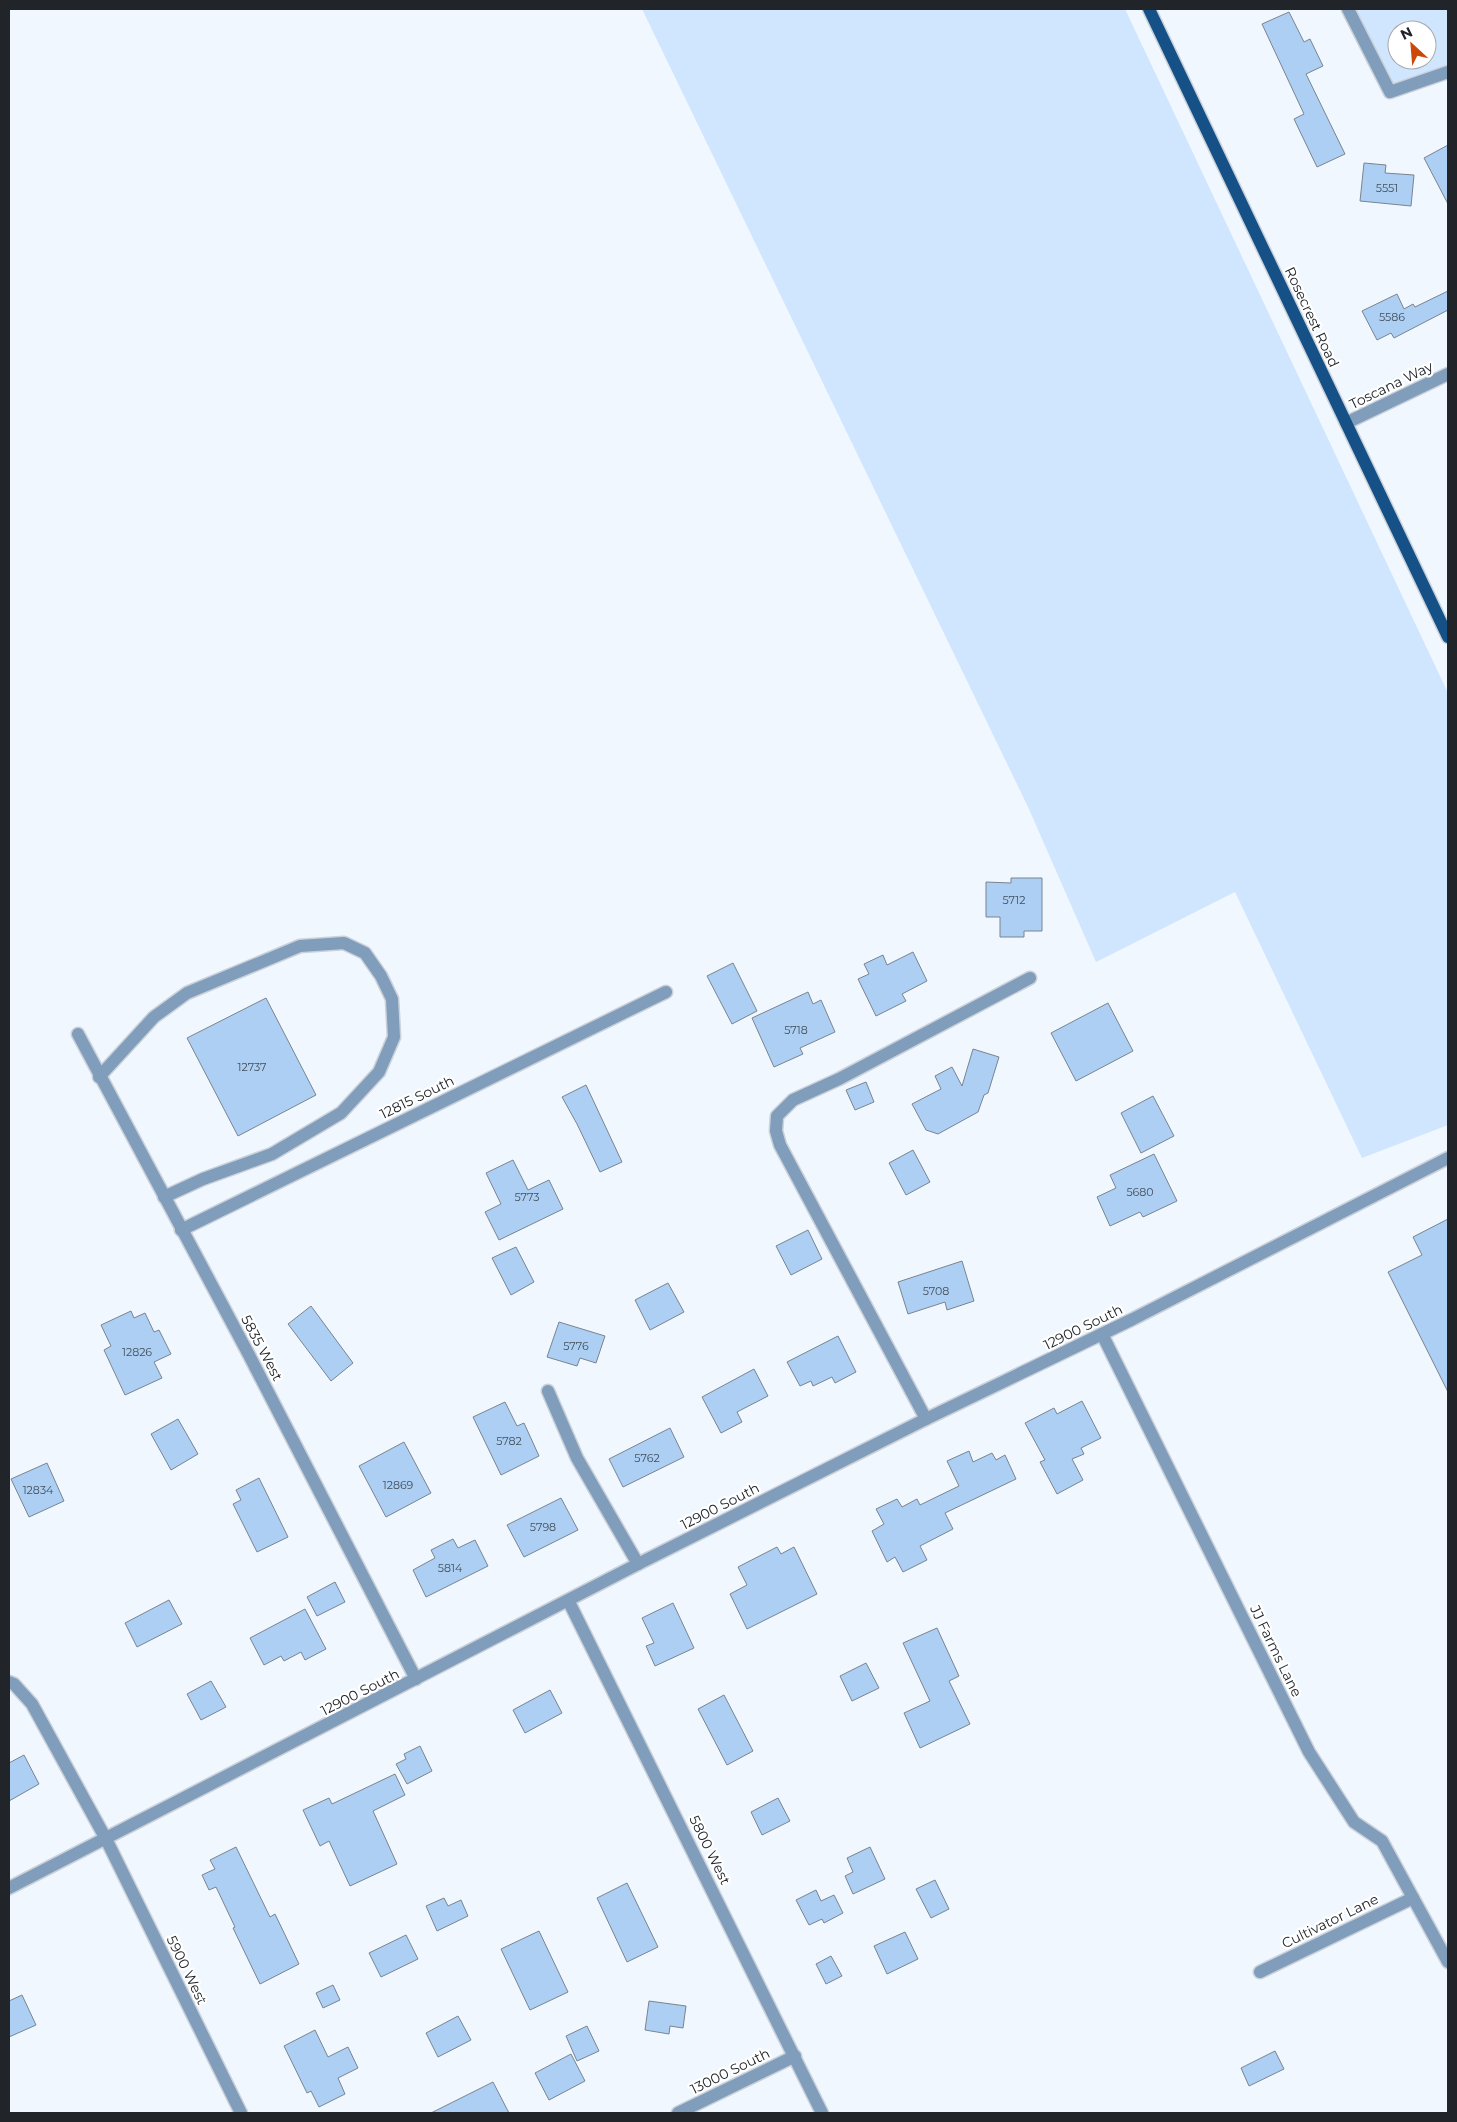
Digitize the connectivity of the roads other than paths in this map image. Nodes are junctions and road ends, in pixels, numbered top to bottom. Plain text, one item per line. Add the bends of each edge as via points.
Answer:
1 (1149, 9) edge
2 (1348, 9) edge
3 (1448, 72) edge
4 (1448, 374) edge
5 (1346, 423) junction
6 (1448, 637) edge
7 (1030, 978) dead end
8 (666, 992) dead end
9 (78, 1034) dead end
10 (99, 1076) junction
11 (1448, 1158) edge
12 (164, 1197) junction
13 (181, 1230) junction
14 (1102, 1334) junction
15 (548, 1391) dead end
16 (926, 1419) junction
17 (638, 1564) junction
18 (569, 1602) junction
19 (416, 1679) junction
20 (9, 1682) edge
21 (106, 1839) junction
22 (9, 1888) edge
23 (1413, 1898) junction
24 (1448, 1962) edge
25 (1260, 1972) dead end
26 (795, 2056) junction
27 (242, 2113) edge
28 (678, 2113) edge
29 (822, 2113) edge

1 - 5 main road, Rosecrest Road
2 - 3 street via 1390,92
4 - 5 street, Toscana Way
5 - 6 main road, Rosecrest Road
7 - 16 street via 793,1100 777,1116 776,1131 780,1145
8 - 13 street, 12815 South
9 - 10 street, 5835 West
10 - 12 street, 5835 West
10 - 12 street via 154,1017 187,993 300,946 344,943 364,953 381,976 392,999 394,1037 379,1072 341,1113 272,1154 202,1179
11 - 14 street, 12900 South
12 - 13 street, 5835 West
13 - 19 street, 5835 West
14 - 16 street, 12900 South
14 - 23 street, JJ Farms Lane via 1309,1752 1354,1822 1382,1841
15 - 17 street via 578,1458
16 - 17 street, 12900 South
17 - 18 street, 12900 South
18 - 19 street, 12900 South
18 - 26 street, 5800 West
19 - 21 street, 12900 South
20 - 21 street, 5900 West via 32,1704
21 - 22 street, 12900 South
21 - 27 street, 5900 West
23 - 24 street, JJ Farms Lane
23 - 25 street, Cultivator Lane
26 - 28 street, 13000 South
26 - 29 street, 5800 West

